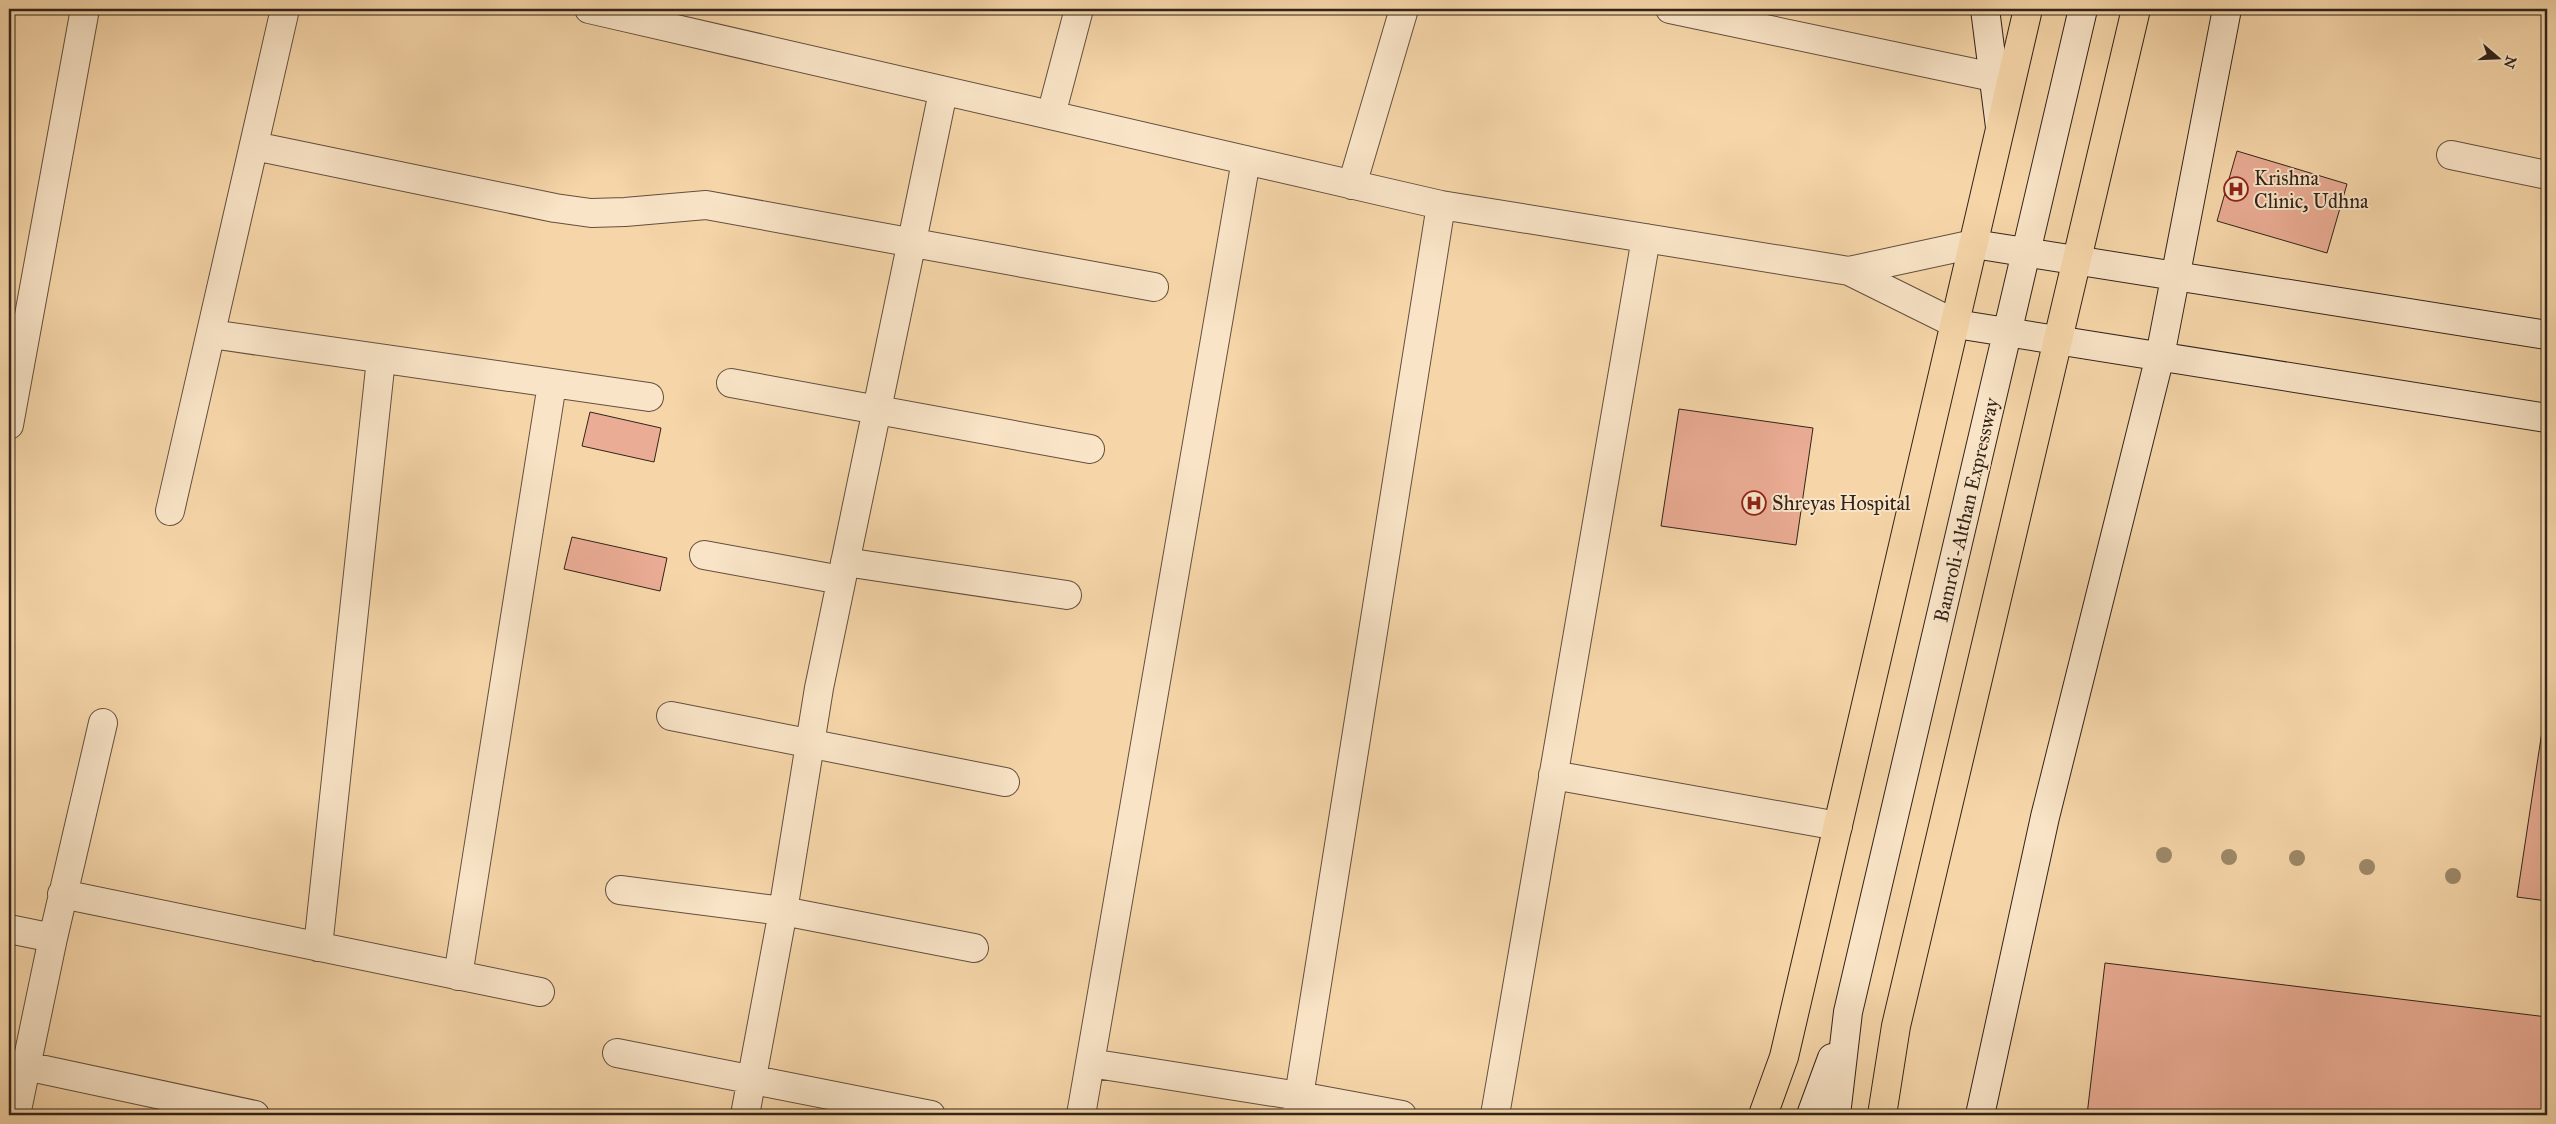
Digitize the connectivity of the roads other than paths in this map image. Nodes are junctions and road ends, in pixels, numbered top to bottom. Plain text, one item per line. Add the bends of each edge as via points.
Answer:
1 (86, 9) edge
2 (285, 9) edge
3 (590, 9) edge
4 (1079, 9) edge
5 (1404, 9) edge
6 (1670, 9) edge
7 (1985, 9) edge
8 (2028, 9) edge
9 (2083, 9) edge
10 (2136, 9) edge
11 (2227, 9) edge
12 (1993, 77) junction
13 (943, 92) junction
14 (1051, 115) junction
15 (2000, 131) junction
16 (254, 146) junction
17 (2451, 155) dead end
18 (1246, 160) junction
19 (2547, 175) edge
20 (1352, 185) junction
21 (1441, 205) junction
22 (1646, 238) junction
23 (912, 242) junction
24 (1974, 244) junction
25 (2027, 252) junction
26 (2078, 261) junction
27 (1849, 271) junction
28 (2176, 276) junction
29 (1154, 287) dead end
30 (1956, 324) junction
31 (2008, 332) junction
32 (211, 334) junction
33 (2547, 335) edge
34 (2059, 340) junction
35 (2160, 356) junction
36 (381, 359) junction
37 (731, 383) dead end
38 (552, 384) junction
39 (649, 397) dead end
40 (876, 412) junction
41 (2547, 418) edge
42 (9, 425) edge
43 (1090, 449) dead end
44 (170, 511) dead end
45 (704, 555) dead end
46 (843, 571) junction
47 (1067, 595) dead end
48 (672, 716) dead end
49 (103, 723) dead end
50 (810, 744) junction
51 (1552, 775) junction
52 (1005, 782) dead end
53 (1838, 826) junction
54 (620, 890) dead end
55 (62, 894) junction
56 (783, 911) junction
57 (9, 930) edge
58 (53, 938) junction
59 (318, 947) junction
60 (974, 948) dead end
61 (458, 976) junction
62 (540, 992) dead end
63 (1848, 1012) junction
64 (617, 1053) dead end
65 (1090, 1063) junction
66 (26, 1066) junction
67 (752, 1080) junction
68 (1298, 1106) edge
69 (16, 1115) edge
70 (255, 1115) edge
71 (745, 1115) edge
72 (931, 1115) edge
73 (1081, 1115) edge
74 (1402, 1115) edge
75 (1495, 1115) edge
76 (1763, 1115) edge
77 (1811, 1115) edge
78 (1836, 1115) edge
79 (1882, 1115) edge
80 (1980, 1115) edge

1 - 42 street
2 - 16 street
3 - 13 street
4 - 14 street
5 - 20 street
6 - 12 street
7 - 12 street
8 - 15 main road
9 - 25 street, Bamroli-Althan Expressway
10 - 26 main road
11 - 28 street
12 - 15 street
13 - 14 street
13 - 23 street
14 - 18 street
15 - 24 main road
16 - 23 street via 555,208 591,213 706,205
16 - 32 street
17 - 19 street
18 - 20 street
18 - 65 street
20 - 21 street
21 - 22 street
21 - 68 street
22 - 27 street
22 - 51 street
23 - 29 street
23 - 40 street
24 - 25 street
24 - 27 street
24 - 30 main road
25 - 26 street
25 - 31 street, Bamroli-Althan Expressway
26 - 28 street
26 - 34 main road
27 - 30 street
28 - 33 street
28 - 35 street
30 - 31 street
30 - 53 main road
31 - 34 street
31 - 63 street, Bamroli-Althan Expressway
32 - 36 street
32 - 44 street
34 - 35 street
34 - 79 main road via 1896,1026
35 - 41 street
35 - 80 street via 2045,817
36 - 38 street
36 - 59 street
37 - 40 street
38 - 39 street
38 - 61 street
40 - 43 street
40 - 46 street
45 - 46 street
46 - 47 street
46 - 50 street
48 - 50 street
49 - 55 street
50 - 52 street
50 - 56 street
51 - 53 street
51 - 75 street
53 - 76 main road via 1784,1056
54 - 56 street
55 - 58 street
55 - 59 street
56 - 60 street
56 - 67 street
57 - 58 street
58 - 66 street
59 - 61 street
61 - 62 street
63 - 77 street
63 - 78 street
64 - 67 street
65 - 68 street
65 - 73 street
66 - 69 street
66 - 70 street
67 - 71 street
67 - 72 street
68 - 74 street

